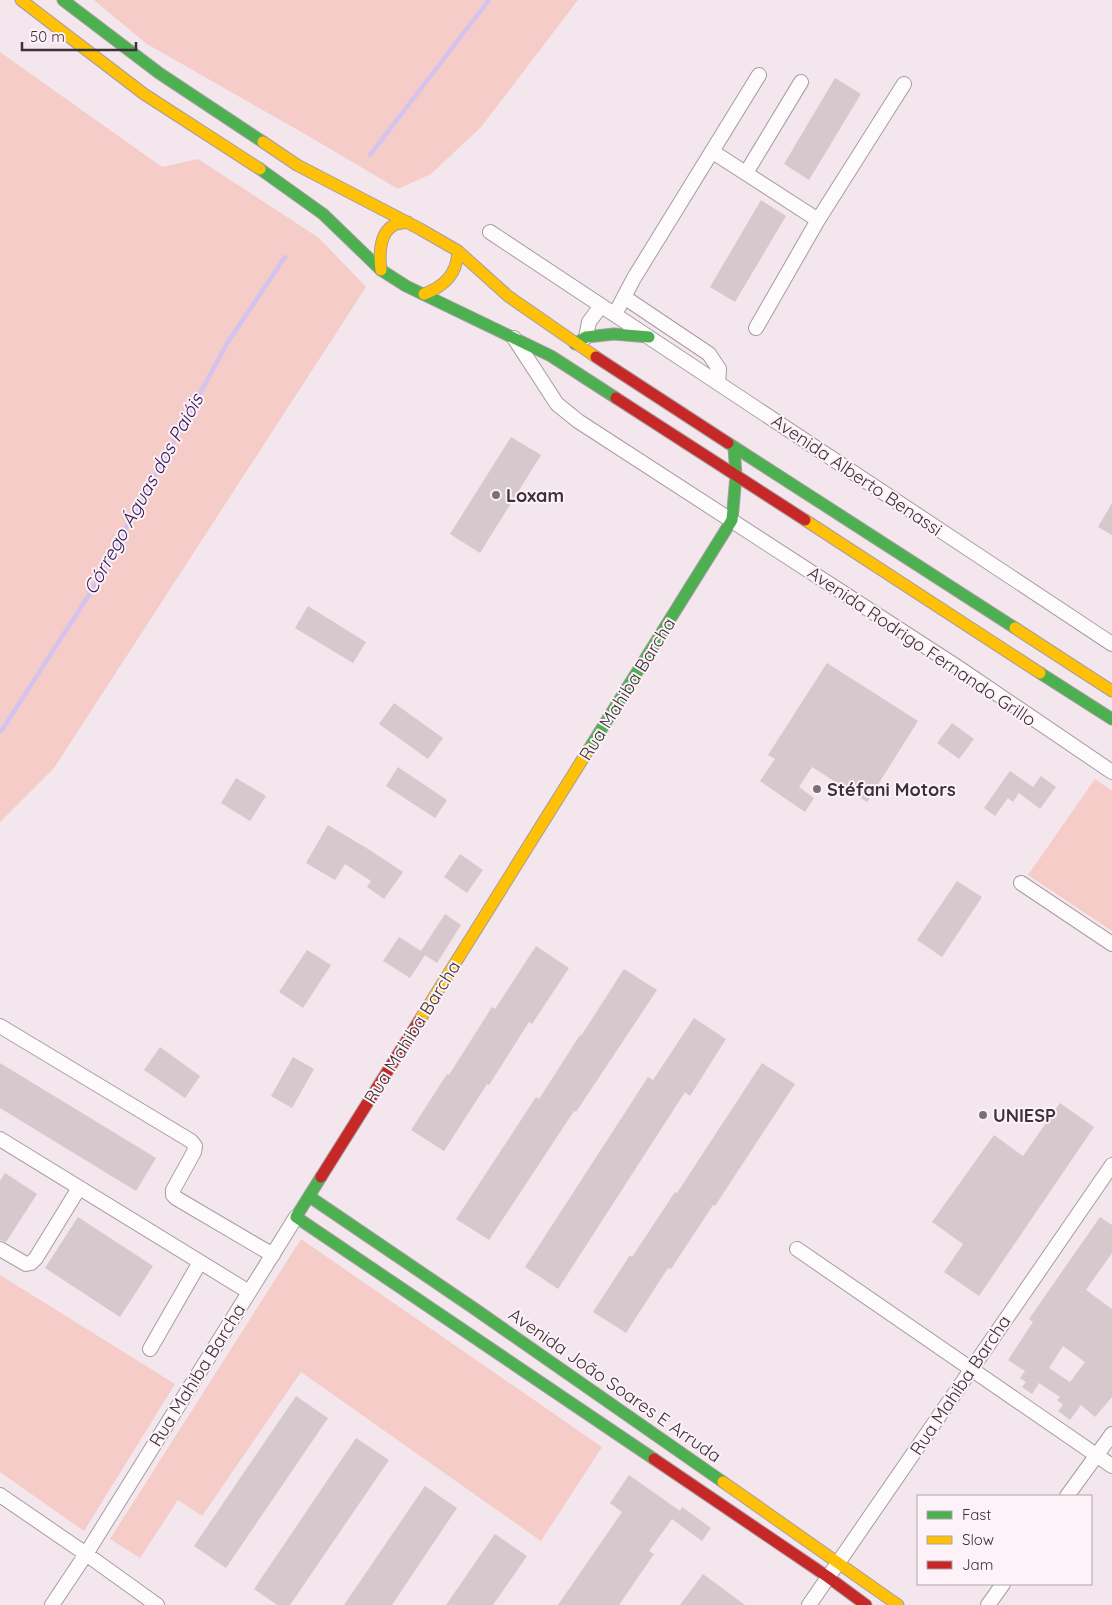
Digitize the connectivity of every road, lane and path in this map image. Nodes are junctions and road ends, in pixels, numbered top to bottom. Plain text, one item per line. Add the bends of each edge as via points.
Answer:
1 (21, 0) edge
2 (63, 0) edge
3 (759, 75) dead end
4 (801, 82) dead end
5 (904, 84) dead end
6 (713, 152) junction
7 (746, 173) junction
8 (818, 220) junction
9 (408, 222) junction
10 (490, 232) dead end
11 (458, 251) junction
12 (381, 270) junction
13 (424, 294) junction
14 (624, 297) junction
15 (601, 306) junction
16 (614, 314) junction
17 (756, 328) dead end
18 (649, 337) junction
19 (514, 338) junction
20 (580, 341) junction
21 (718, 383) junction
22 (734, 447) junction
23 (736, 476) junction
24 (732, 520) junction
25 (1112, 644) edge
26 (1112, 691) edge
27 (1112, 719) edge
28 (1112, 772) edge
29 (1021, 883) dead end
30 (1112, 944) edge
31 (0, 1026) edge
32 (0, 1139) edge
33 (1112, 1165) edge
34 (79, 1188) junction
35 (310, 1197) junction
36 (296, 1217) junction
37 (0, 1249) edge
38 (797, 1249) dead end
39 (273, 1254) junction
40 (200, 1262) junction
41 (419, 1285) junction
42 (249, 1292) junction
43 (150, 1349) dead end
44 (970, 1368) junction
45 (1112, 1434) edge
46 (1097, 1455) junction
47 (1112, 1466) edge
48 (0, 1495) edge
49 (1068, 1495) edge
50 (750, 1500) junction
51 (738, 1517) junction
52 (807, 1541) junction
53 (86, 1554) junction
54 (797, 1556) junction
55 (838, 1562) junction
56 (828, 1578) junction
57 (1002, 1585) edge
58 (52, 1605) edge
59 (156, 1605) edge
60 (809, 1605) edge
61 (866, 1605) edge
62 (898, 1605) edge
63 (988, 1605) edge

1 - 12 main road via 144,94 268,174 323,214
2 - 9 main road via 159,73 297,165
3 - 6 street
4 - 7 street
5 - 8 street
6 - 7 street
6 - 14 street
7 - 8 street
8 - 17 street
9 - 11 main road
9 - 12 main road via 395,225 382,240 379,250
10 - 15 street, Avenida Alberto Benassi
11 - 13 main road via 458,262 449,279
11 - 20 main road via 508,296
12 - 13 main road
13 - 19 main road
14 - 16 street
14 - 21 street via 709,354 719,369
15 - 16 street, Avenida Alberto Benassi
15 - 20 street
16 - 18 street, Avenida Alberto Benassi
18 - 20 main road via 614,334
18 - 21 street, Avenida Alberto Benassi
19 - 23 main road via 551,356
19 - 24 street, Avenida Rodrigo Fernando Grillo via 557,404 578,421
20 - 22 main road
21 - 25 street, Avenida Alberto Benassi
22 - 23 main road, Rua Mahiba Barcha
22 - 26 main road
23 - 24 main road, Rua Mahiba Barcha
23 - 27 main road
24 - 28 street, Avenida Rodrigo Fernando Grillo
24 - 35 main road, Rua Mahiba Barcha
29 - 30 street
31 - 39 street via 191,1140 194,1152 173,1195
32 - 34 street
33 - 44 street, Rua Mahiba Barcha
34 - 37 street via 31,1263 26,1264
34 - 40 street
35 - 36 main road, Rua Mahiba Barcha
35 - 41 main road, Avenida João Soares E Arruda
36 - 39 street, Rua Mahiba Barcha
36 - 41 main road, Avenida João Soares E Arruda
38 - 44 street
39 - 42 street, Rua Mahiba Barcha
40 - 42 street
40 - 43 street
41 - 50 main road, Avenida João Soares E Arruda
41 - 51 main road, Avenida João Soares E Arruda
42 - 53 street, Rua Mahiba Barcha
44 - 46 street
44 - 55 street, Rua Mahiba Barcha
45 - 46 street
46 - 47 street
46 - 49 street
48 - 53 street
50 - 51 main road
50 - 52 main road, Avenida João Soares E Arruda
51 - 54 main road, Avenida João Soares E Arruda
52 - 54 main road
52 - 55 main road, Avenida João Soares E Arruda
53 - 58 street, Rua Mahiba Barcha
53 - 59 street
54 - 56 main road, Avenida João Soares E Arruda
55 - 56 street, Rua Mahiba Barcha
55 - 62 main road, Avenida João Soares E Arruda
56 - 60 street, Rua Mahiba Barcha
56 - 61 main road, Avenida João Soares E Arruda
57 - 63 street

